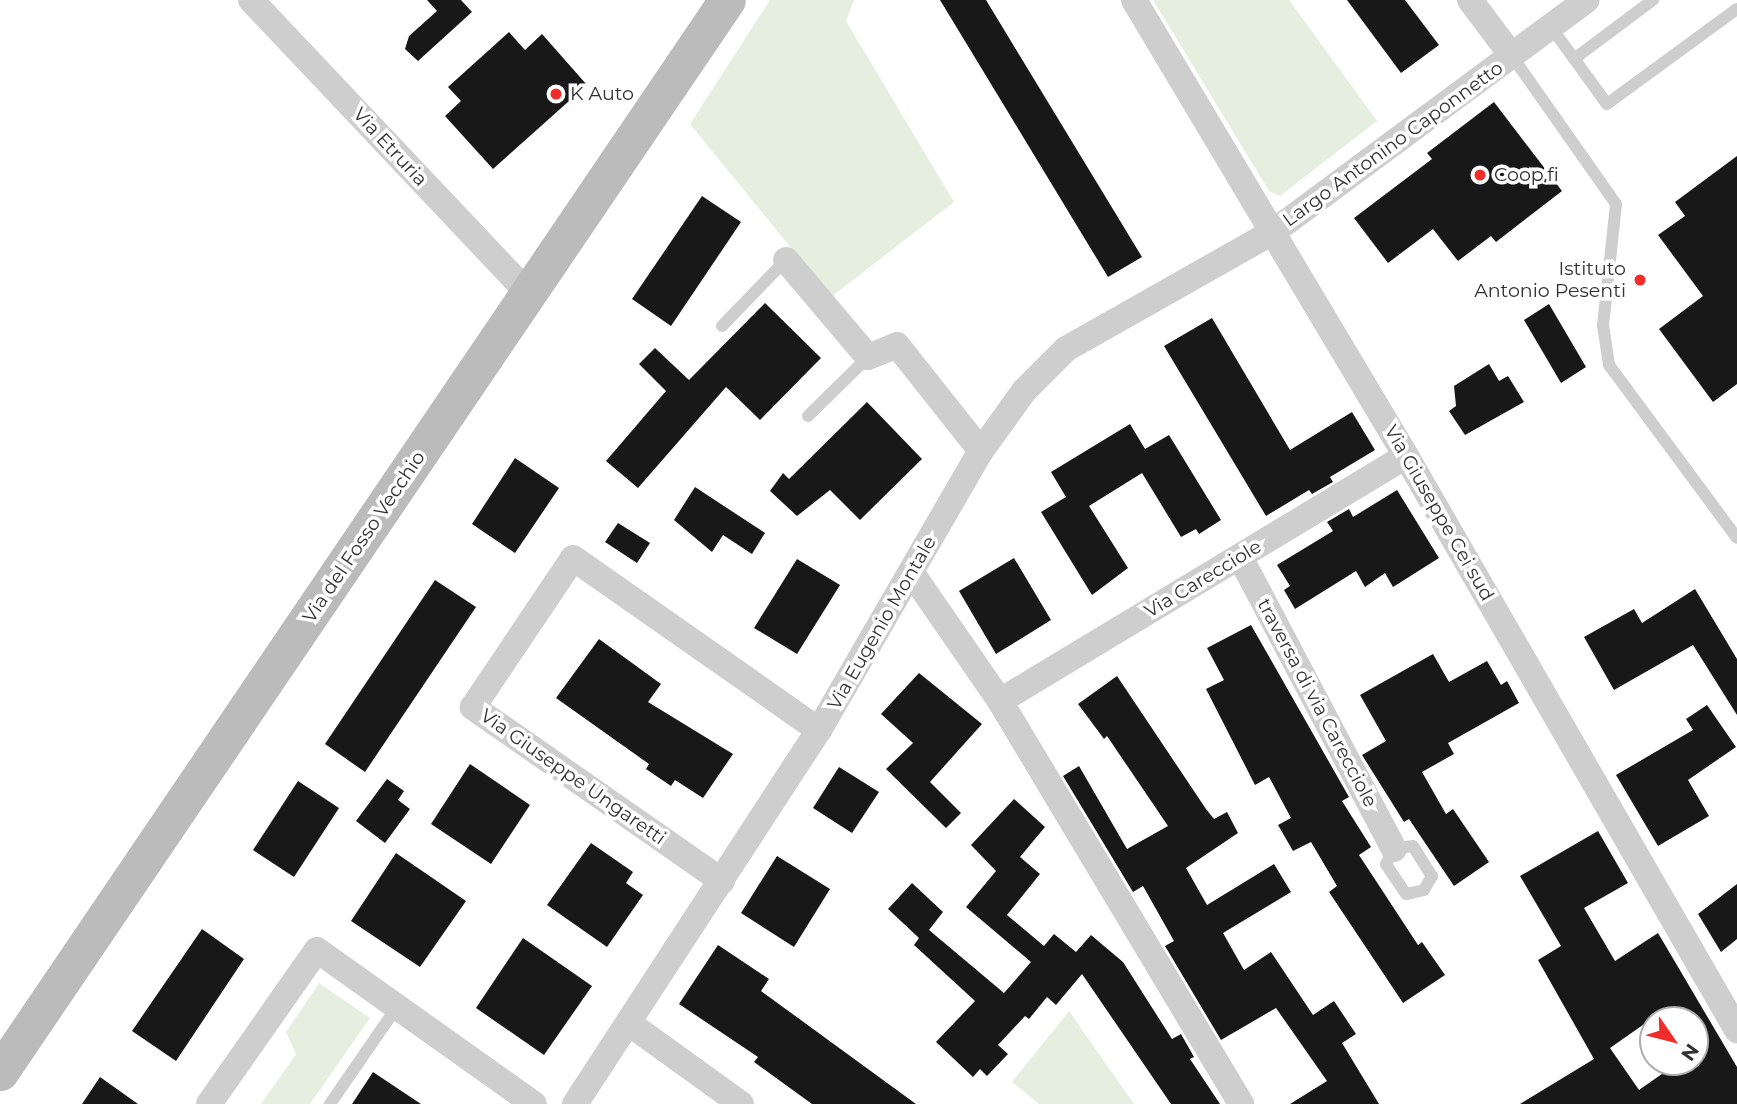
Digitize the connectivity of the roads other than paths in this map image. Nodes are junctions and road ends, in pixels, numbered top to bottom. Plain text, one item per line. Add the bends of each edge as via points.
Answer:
1 (251, 0) edge
2 (727, 0) edge
3 (1134, 0) edge
4 (1469, 0) edge
5 (1586, 0) edge
6 (1653, 0) edge
7 (1737, 9) edge
8 (1551, 27) junction
9 (1512, 56) junction
10 (1574, 60) junction
11 (1273, 232) junction
12 (786, 260) joint
13 (528, 293) junction
14 (722, 326) dead end
15 (868, 357) junction
16 (808, 416) dead end
17 (981, 451) junction
18 (1406, 456) junction
19 (1737, 538) edge
20 (1240, 557) junction
21 (912, 572) junction
22 (1000, 701) junction
23 (819, 730) junction
24 (1394, 849) dead end
25 (722, 881) junction
26 (397, 1007) junction
27 (1728, 1008) edge
28 (630, 1024) junction
29 (1737, 1030) edge
30 (0, 1072) edge
31 (209, 1104) edge
32 (330, 1104) edge
33 (534, 1104) edge
34 (575, 1104) edge
35 (741, 1104) edge
36 (1241, 1104) edge

1 - 13 street, Via Etruria
2 - 13 street, Via del Fosso Vecchio
3 - 11 street, Via Giuseppe Cei sud
4 - 9 street
5 - 8 street, Largo Antonino Caponnetto
6 - 10 lane
7 - 10 lane via 1607,104
8 - 9 street, Largo Antonino Caponnetto
8 - 10 lane
9 - 11 street, Largo Antonino Caponnetto
9 - 19 lane via 1616,204 1603,326 1609,365
11 - 17 street, Via Eugenio Montale via 1066,349 1024,391
11 - 18 street, Via Giuseppe Cei sud
12 - 14 lane
12 - 15 street
13 - 30 street, Via del Fosso Vecchio
15 - 16 lane
15 - 17 street via 897,345
17 - 21 street, Via Eugenio Montale
18 - 20 street, Via Carecciole
18 - 27 street, Via Giuseppe Cei sud
20 - 22 street, Via Carecciole
20 - 24 street, traversa di via Carecciole
21 - 22 street
21 - 23 street, Via Eugenio Montale
22 - 36 street
23 - 25 street, Via Eugenio Montale
23 - 25 street, Via Giuseppe Ungaretti via 573,558 473,707
25 - 28 street, Via Eugenio Montale
26 - 31 street via 317,950
26 - 32 lane
26 - 33 street
27 - 29 street, Via Giuseppe Cei sud
28 - 34 street, Via Eugenio Montale
28 - 35 street

